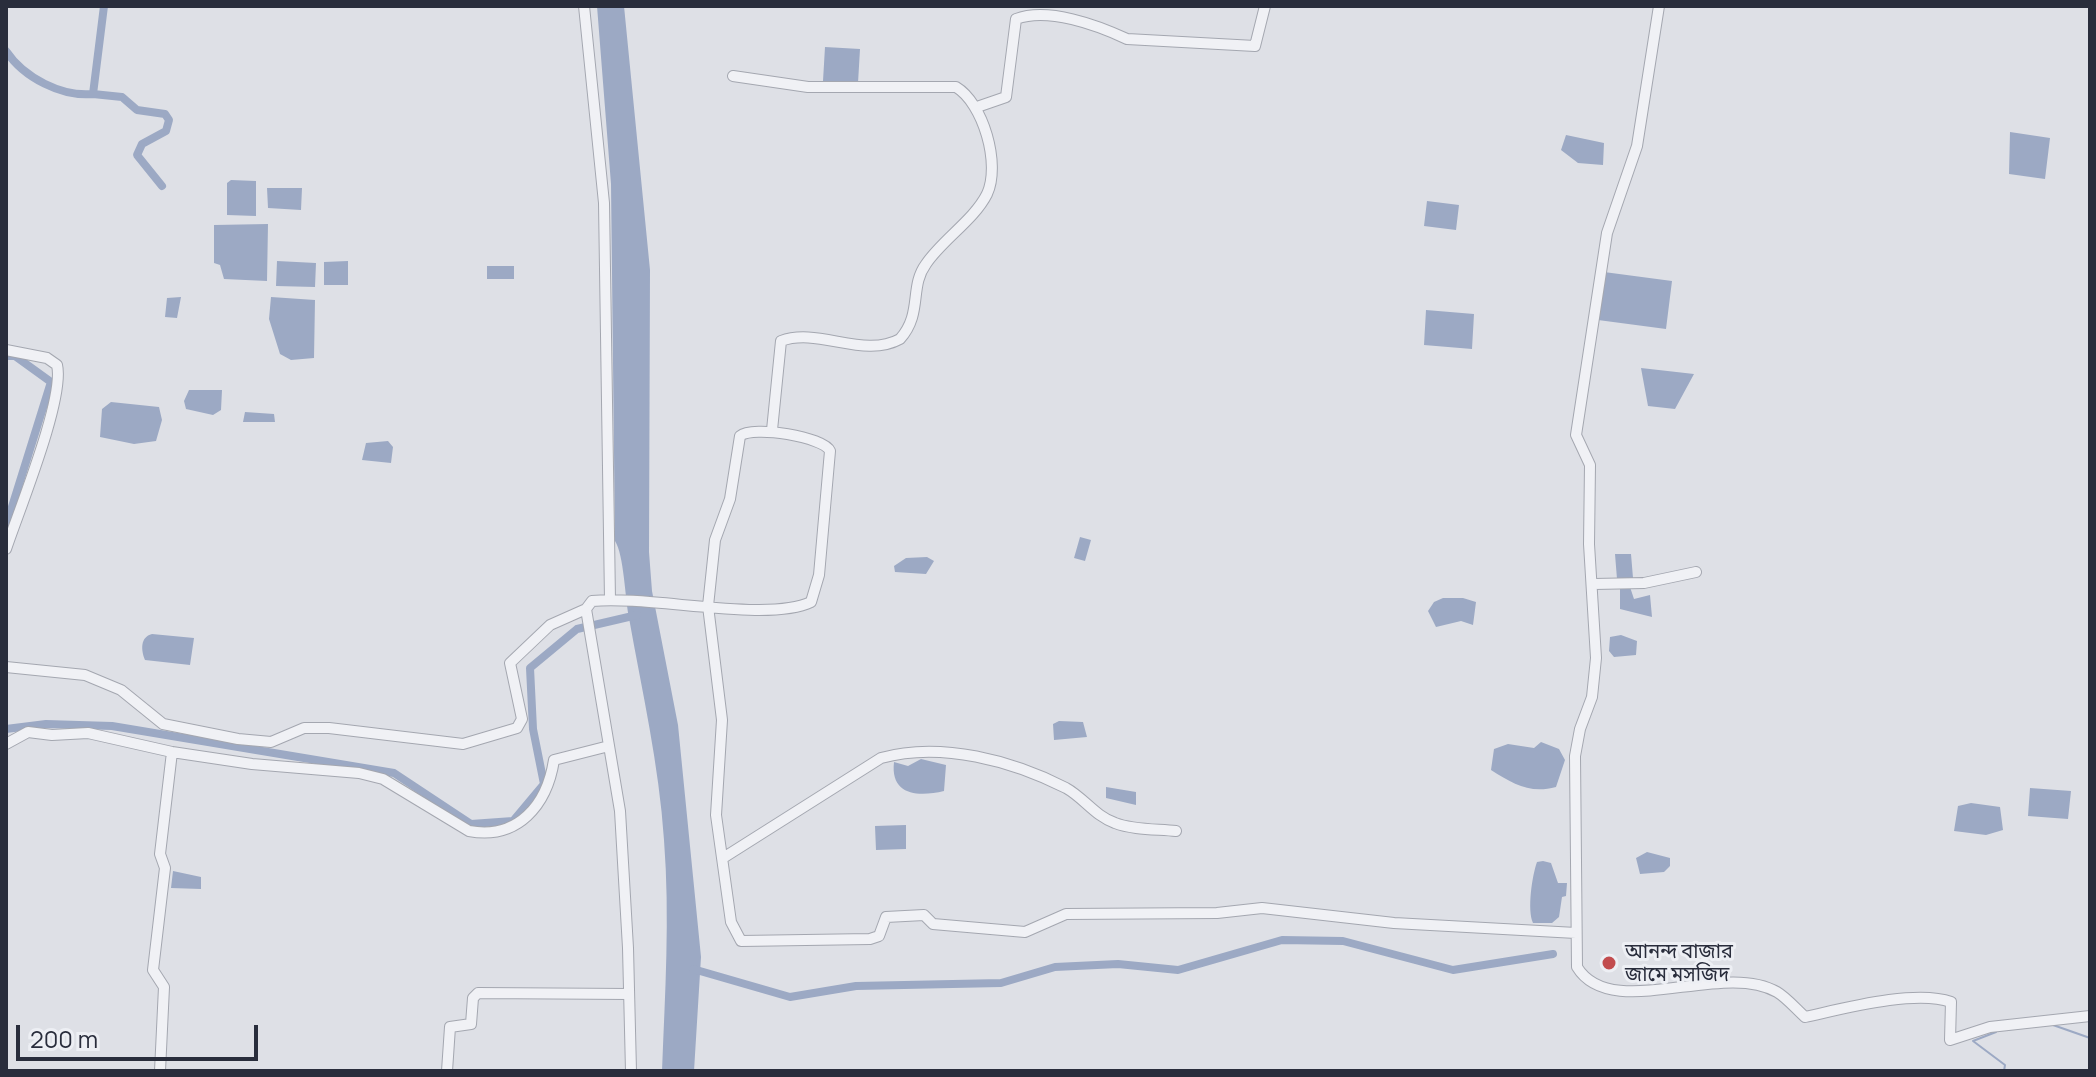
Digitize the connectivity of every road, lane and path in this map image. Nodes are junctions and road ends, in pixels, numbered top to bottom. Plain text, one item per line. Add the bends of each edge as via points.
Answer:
1 (584, 6) edge
2 (1265, 6) edge
3 (1659, 6) edge
4 (1033, 9) edge
5 (733, 76) dead end
6 (977, 107) junction
7 (6, 350) edge
8 (772, 430) junction
9 (6, 549) edge
10 (1696, 572) dead end
11 (1594, 584) junction
12 (615, 600) junction
13 (708, 606) junction
14 (586, 613) junction
15 (6, 667) edge
16 (6, 744) edge
17 (609, 746) junction
18 (172, 752) junction
19 (1176, 831) dead end
20 (723, 858) junction
21 (1576, 933) junction
22 (629, 994) junction
23 (2090, 1016) edge
24 (160, 1071) edge
25 (447, 1071) edge
26 (631, 1071) edge

1 - 12 street via 604,203
2 - 4 street via 1255,46 1127,39
3 - 11 street via 1637,146 1607,233 1576,435 1590,465
4 - 6 street via 1016,19 1006,97
5 - 6 street via 846,89 940,84 966,93
6 - 8 street via 990,160 986,196 925,265 907,331 891,344 877,346 781,341
7 - 9 street via 47,358 57,365 60,378
8 - 13 street via 740,436 730,499 715,540
8 - 13 street via 829,448 816,594 805,605
10 - 11 street via 1644,583
11 - 21 street via 1595,680 1575,756
12 - 13 street
12 - 14 street via 592,601
13 - 20 street via 722,720 716,815
14 - 15 street via 550,625 510,663 519,726 463,744 329,728 304,728 271,742 197,732 163,724 121,690 85,675
14 - 17 street
16 - 18 street via 28,732 88,733
17 - 18 street via 554,760 551,782 532,816 484,833 469,831 383,779
17 - 22 street via 622,834
18 - 24 street via 153,970 164,987
19 - 20 street via 1113,823 1068,789 1003,761 892,755
20 - 21 street via 731,922 741,941 870,939 879,936 884,918 898,914 924,915 933,924 1025,932 1066,914 1262,908 1394,923
21 - 23 street via 1577,967 1585,980 1632,993 1734,982 1776,991 1805,1017 1905,1000 1945,1000 1953,1010 1950,1040 1990,1027
22 - 25 street via 478,993 471,1024 450,1027
22 - 26 street

